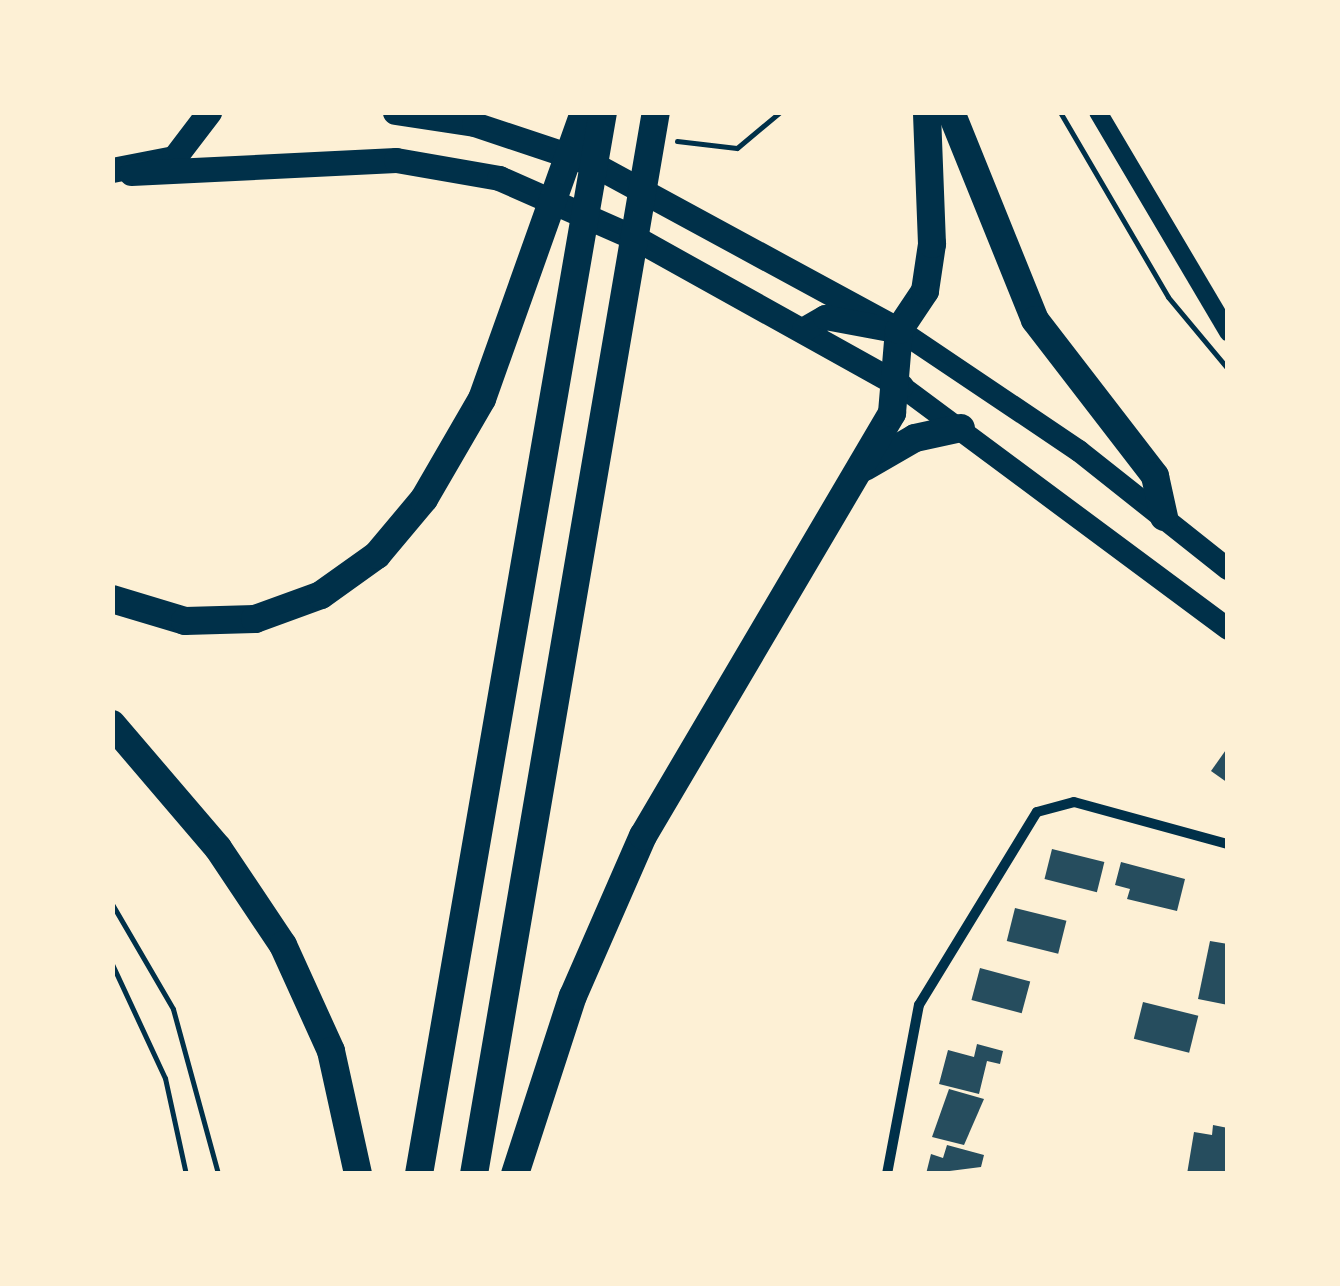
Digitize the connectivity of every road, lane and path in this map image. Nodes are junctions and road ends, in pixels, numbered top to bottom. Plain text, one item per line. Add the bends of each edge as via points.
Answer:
1 (209, 112) edge
2 (395, 112) edge
3 (584, 112) edge
4 (603, 112) edge
5 (656, 112) edge
6 (780, 112) edge
7 (927, 112) edge
8 (950, 112) edge
9 (1060, 112) edge
10 (1098, 112) edge
11 (677, 141) dead end
12 (122, 172) edge
13 (643, 194) junction
14 (804, 329) junction
15 (900, 330) junction
16 (1228, 332) edge
17 (1228, 369) edge
18 (901, 386) junction
19 (961, 428) junction
20 (856, 474) junction
21 (1164, 517) junction
22 (1228, 568) edge
23 (112, 599) edge
24 (1228, 629) edge
25 (112, 724) edge
26 (1228, 844) edge
27 (112, 904) edge
28 (112, 964) edge
29 (112, 974) edge
30 (122, 978) junction
31 (186, 1174) edge
32 (218, 1174) edge
33 (358, 1174) edge
34 (420, 1174) edge
35 (474, 1174) edge
36 (515, 1174) edge
37 (887, 1174) edge

1 - 12 highway via 174,158
2 - 13 highway via 511,134
3 - 23 highway via 549,228 466,430 376,554 321,595 255,618 184,621
4 - 34 highway
5 - 13 highway
6 - 11 path via 736,148
7 - 15 highway via 932,244 925,291
8 - 21 highway via 1035,320 1155,476
9 - 17 path via 1168,297
10 - 16 street
12 - 14 highway via 424,162 499,178 637,239
13 - 15 highway
13 - 35 highway
14 - 15 highway via 824,317
14 - 18 highway
15 - 18 highway
15 - 21 main road
18 - 19 main road
18 - 20 highway
19 - 20 highway via 915,438
19 - 24 main road
20 - 36 highway via 643,836 543,1084
21 - 22 main road
25 - 33 highway via 218,848 283,944 332,1051
26 - 37 street via 1074,802 1036,812 919,1005
27 - 32 path via 173,1009
28 - 30 path
29 - 30 path
30 - 31 path via 165,1078

